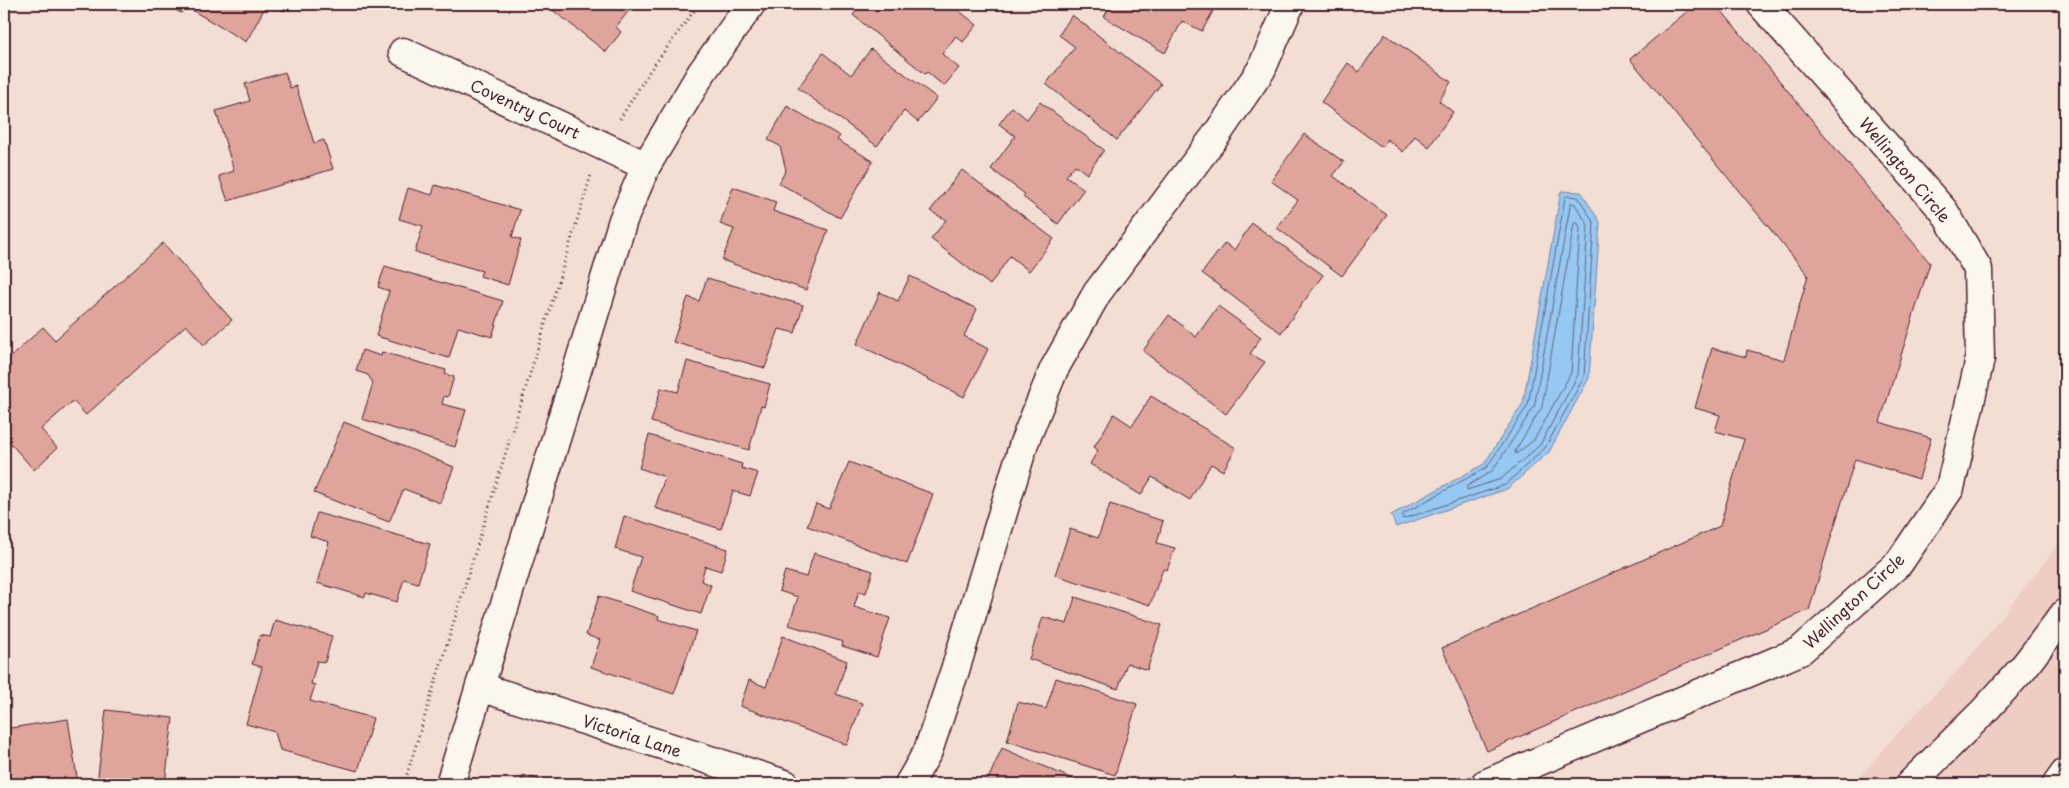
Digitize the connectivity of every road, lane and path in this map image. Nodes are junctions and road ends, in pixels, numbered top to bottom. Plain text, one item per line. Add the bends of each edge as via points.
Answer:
1 (699, 4) edge
2 (750, 4) edge
3 (1290, 4) edge
4 (1761, 4) edge
5 (403, 52) dead end
6 (605, 147) junction
7 (646, 166) junction
8 (2065, 613) edge
9 (480, 687) junction
10 (2065, 773) edge
11 (404, 784) edge
12 (450, 784) edge
13 (785, 784) edge
14 (909, 784) edge
15 (1485, 784) edge
16 (1910, 784) edge
17 (2057, 784) edge

1 - 6 path via 649,72
2 - 7 street via 702,72
3 - 14 street via 1261,70 1097,293 1054,370 1024,443 928,750
4 - 15 street, Wellington Circle via 1944,211 1978,269 1980,359 1950,488 1899,563 1800,651
5 - 6 street, Coventry Court
6 - 7 street, Coventry Court
6 - 11 path via 584,194
7 - 9 street via 623,220
8 - 16 street via 2003,689
9 - 12 street
9 - 13 street, Victoria Lane
10 - 17 street

